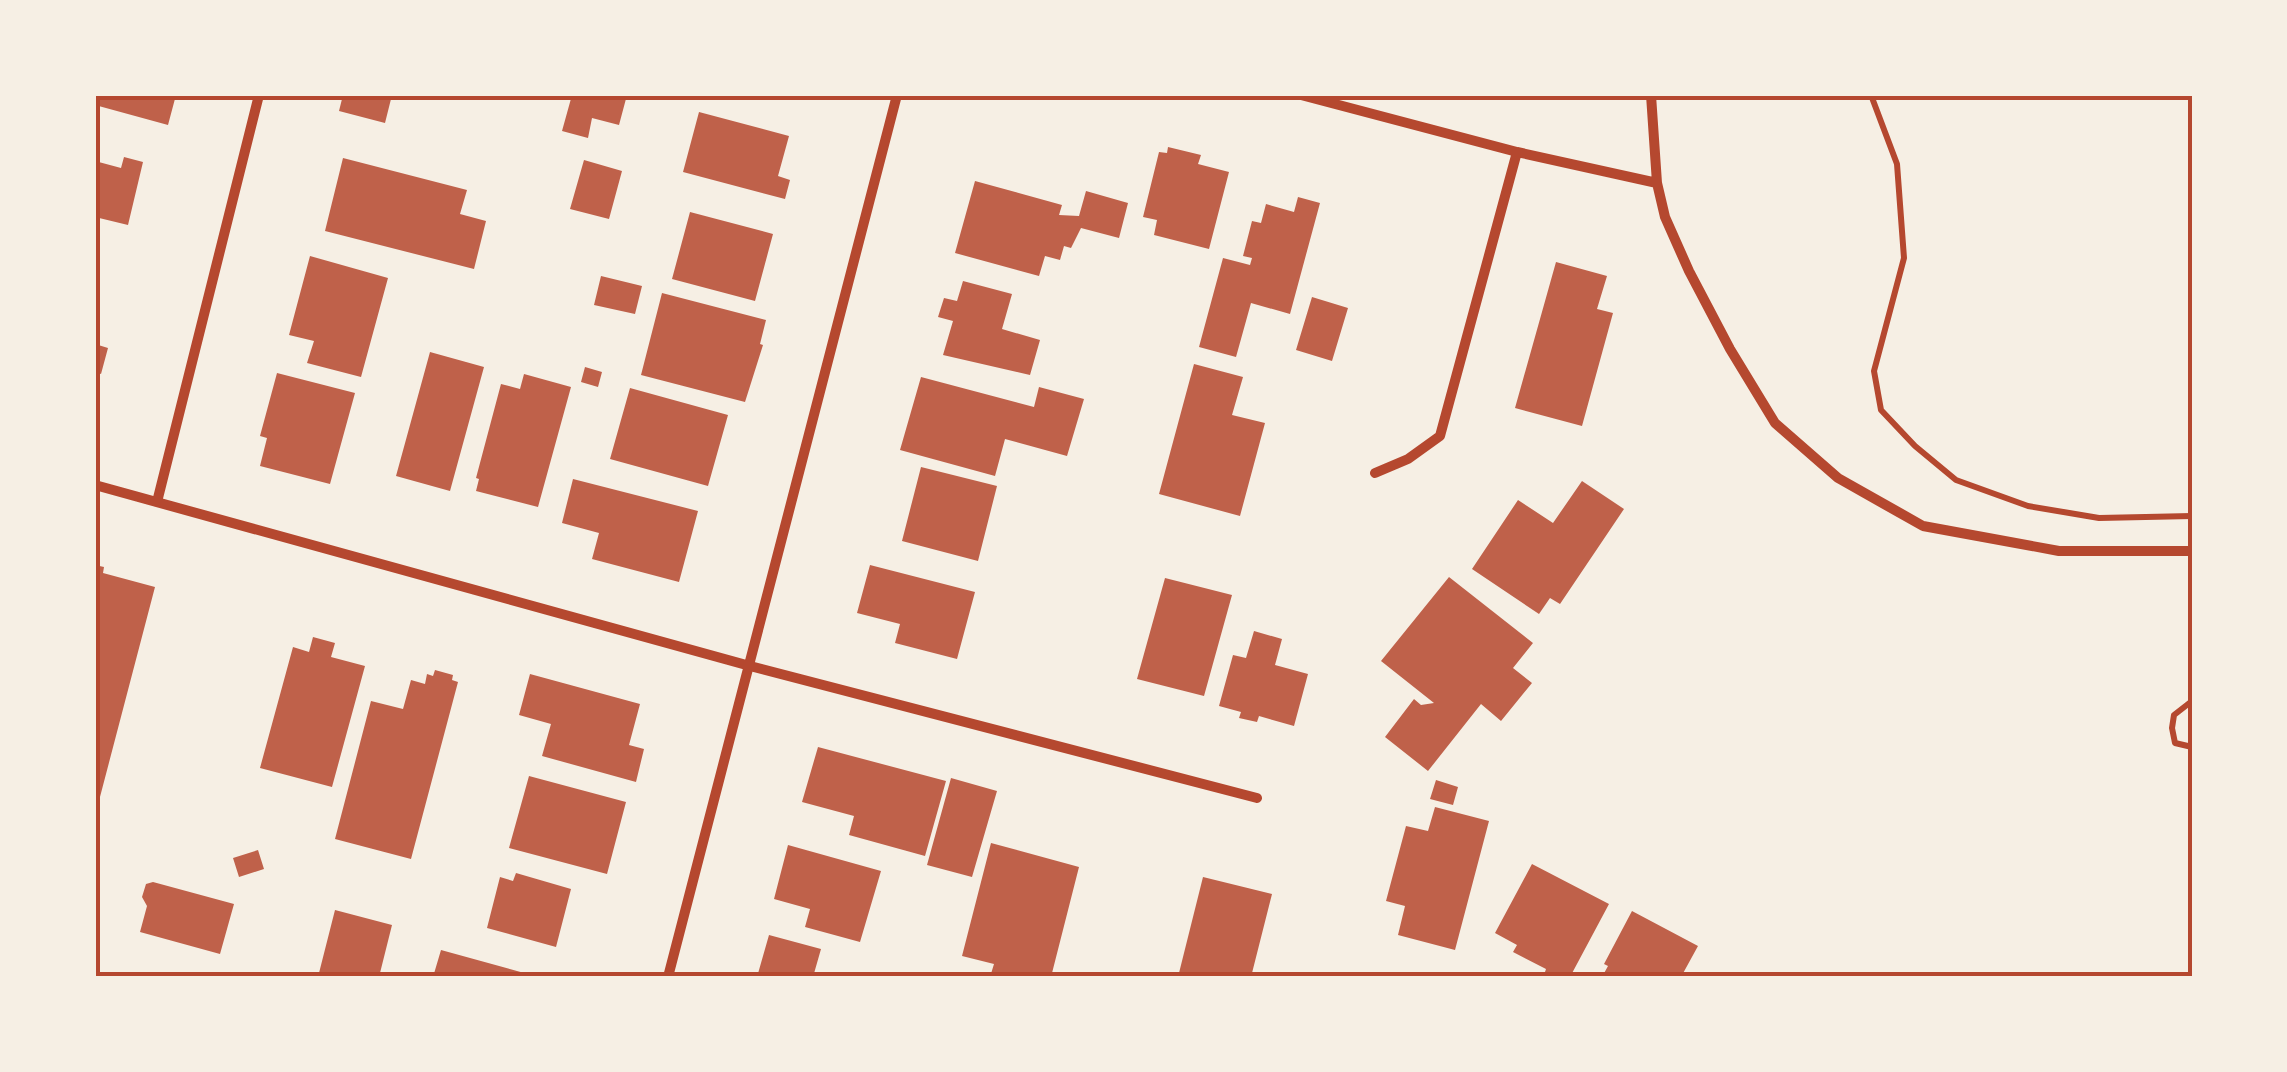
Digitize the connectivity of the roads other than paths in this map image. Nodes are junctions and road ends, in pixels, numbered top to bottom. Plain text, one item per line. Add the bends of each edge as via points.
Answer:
1 (258, 95) edge
2 (897, 95) edge
3 (1301, 95) edge
4 (1651, 95) edge
5 (1517, 152) junction
6 (1656, 183) junction
7 (1376, 474) dead end
8 (95, 485) edge
9 (157, 502) junction
10 (2192, 552) edge
11 (750, 666) junction
12 (1257, 798) dead end
13 (668, 977) edge

1 - 9 street
2 - 11 street
3 - 5 street
4 - 6 street
5 - 6 street
5 - 7 street via 1440,436
6 - 10 street via 1681,253 1739,364 1776,422 1838,478 1924,526 2060,552
8 - 9 street
9 - 11 street
11 - 12 street
11 - 13 street

